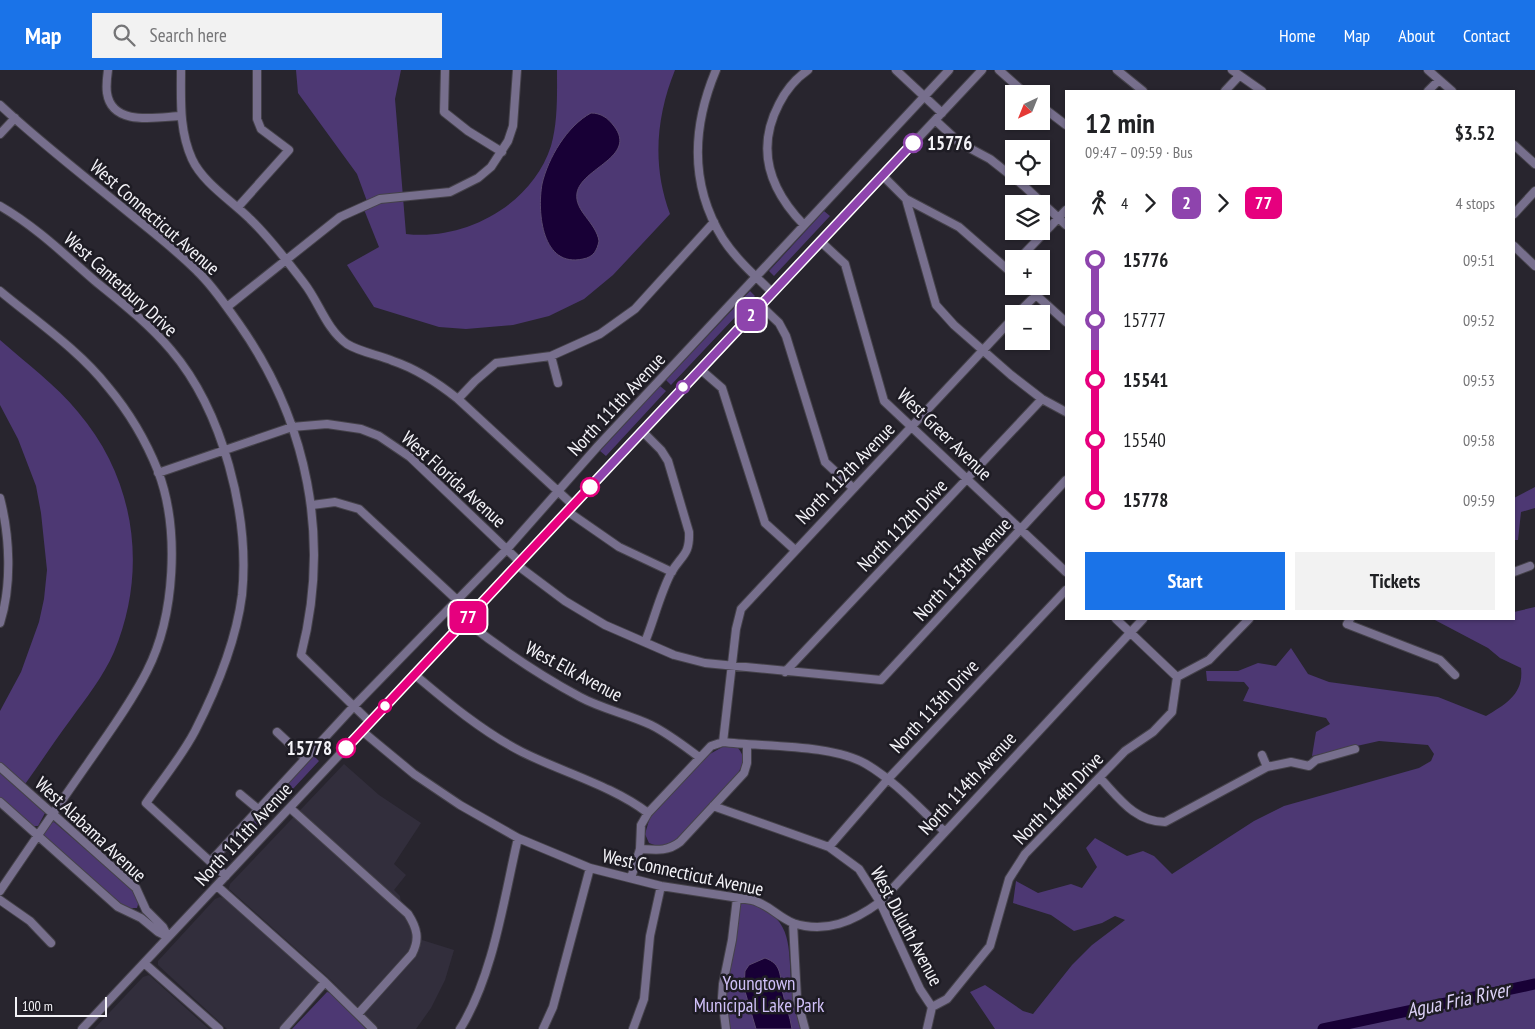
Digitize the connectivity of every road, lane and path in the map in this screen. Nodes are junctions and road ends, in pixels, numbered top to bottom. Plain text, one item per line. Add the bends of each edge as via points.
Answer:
1 (108, 70) edge
2 (181, 70) edge
3 (257, 70) edge
4 (446, 70) edge
5 (517, 70) edge
6 (716, 70) edge
7 (808, 70) edge
8 (896, 70) edge
9 (949, 70) edge
10 (982, 70) edge
11 (999, 70) edge
12 (1117, 70) edge
13 (1232, 70) edge
14 (1428, 70) edge
15 (1239, 76) junction
16 (1439, 80) junction
17 (1016, 85) edge
18 (1142, 90) edge
19 (1226, 90) edge
20 (1260, 90) edge
21 (1429, 90) edge
22 (1451, 90) edge
23 (924, 96) junction
24 (0, 104) edge
25 (942, 113) junction
26 (1050, 113) edge
27 (181, 116) junction
28 (15, 118) junction
29 (935, 120) junction
30 (1065, 124) edge
31 (0, 134) edge
32 (1515, 146) edge
33 (502, 152) junction
34 (1535, 164) edge
35 (883, 176) junction
36 (1535, 191) edge
37 (906, 199) junction
38 (0, 206) edge
39 (238, 207) junction
40 (1065, 211) edge
41 (1515, 213) edge
42 (1059, 218) junction
43 (714, 222) junction
44 (1065, 224) edge
45 (804, 225) junction
46 (820, 241) junction
47 (1515, 247) edge
48 (1028, 250) edge
49 (286, 260) junction
50 (1005, 263) edge
51 (1535, 266) edge
52 (756, 277) junction
53 (0, 292) edge
54 (772, 292) junction
55 (1036, 295) joint
56 (760, 305) junction
57 (1026, 305) edge
58 (227, 307) junction
59 (1065, 321) edge
60 (1005, 327) edge
61 (983, 350) junction
62 (551, 356) junction
63 (700, 369) junction
64 (558, 383) dead end
65 (458, 399) junction
66 (1042, 399) junction
67 (1065, 411) edge
68 (292, 427) junction
69 (912, 427) junction
70 (642, 431) junction
71 (224, 451) junction
72 (158, 473) junction
73 (968, 479) junction
74 (1065, 481) edge
75 (853, 488) junction
76 (558, 492) junction
77 (0, 498) edge
78 (312, 505) junction
79 (570, 508) junction
80 (1021, 528) junction
81 (4, 535) edge
82 (507, 549) junction
83 (795, 550) junction
84 (518, 563) junction
85 (1530, 566) dead end
86 (1065, 571) edge
87 (672, 572) junction
88 (1515, 572) edge
89 (1065, 591) edge
90 (457, 600) junction
91 (464, 620) junction
92 (1117, 620) edge
93 (1142, 620) edge
94 (1248, 620) edge
95 (1349, 622) edge
96 (0, 623) edge
97 (1131, 632) junction
98 (645, 642) junction
99 (731, 666) junction
100 (785, 672) junction
101 (414, 674) junction
102 (1455, 675) dead end
103 (1178, 677) junction
104 (881, 680) joint
105 (354, 706) junction
106 (370, 722) junction
107 (362, 730) junction
108 (277, 732) dead end
109 (724, 742) junction
110 (747, 745) junction
111 (1355, 749) dead end
112 (1262, 755) dead end
113 (699, 757) junction
114 (305, 758) junction
115 (0, 767) edge
116 (1267, 767) junction
117 (1100, 778) junction
118 (888, 779) junction
119 (240, 794) dead end
120 (0, 802) edge
121 (713, 806) junction
122 (290, 808) junction
123 (258, 809) junction
124 (648, 813) junction
125 (53, 814) junction
126 (944, 831) junction
127 (38, 835) junction
128 (518, 838) junction
129 (829, 847) junction
130 (640, 849) junction
131 (211, 861) junction
132 (590, 868) junction
133 (226, 876) junction
134 (631, 878) junction
135 (217, 886) junction
136 (661, 886) junction
137 (0, 891) edge
138 (737, 898) junction
139 (0, 900) edge
140 (880, 902) junction
141 (793, 923) junction
142 (168, 938) junction
143 (51, 943) dead end
144 (144, 963) junction
145 (325, 982) junction
146 (932, 1007) junction
147 (358, 1014) junction
148 (82, 1029) edge
149 (219, 1029) edge
150 (284, 1029) edge
151 (373, 1029) edge
152 (460, 1029) edge
153 (543, 1029) edge
154 (633, 1029) edge
155 (726, 1029) edge
156 (805, 1029) edge
157 (928, 1029) edge

1 - 27 street via 107,93 121,114 135,117
2 - 27 street
3 - 39 street via 257,119 261,129 288,150
4 - 33 street via 444,112
5 - 33 street via 514,126
6 - 43 street via 698,124 697,157 704,197
7 - 45 street via 785,94 773,116 767,147 769,166 779,195
8 - 23 street
9 - 23 street, North 111th Avenue
10 - 25 street, North 111th Avenue
11 - 17 street
12 - 18 street
13 - 15 street
14 - 16 street
15 - 19 street
15 - 20 street
16 - 21 street
16 - 22 street
23 - 25 street
23 - 45 street, North 111th Avenue
24 - 28 street, West Connecticut Avenue
25 - 29 street, North 111th Avenue
26 - 30 street
27 - 39 street via 184,137 193,161
28 - 31 street
28 - 58 street, West Connecticut Avenue via 198,271
29 - 35 street, North 111th Avenue
29 - 42 street via 960,143 990,159
32 - 34 street
33 - 49 street via 491,167 464,187 450,192 380,199 340,217
35 - 37 street
35 - 46 street, North 111th Avenue
36 - 41 street
37 - 50 street via 959,227
37 - 61 street via 936,305
38 - 71 street, West Canterbury Drive via 23,220 108,291 172,351 197,390
39 - 49 street
40 - 42 street
42 - 44 street
42 - 48 street
43 - 52 street via 723,239
43 - 62 street via 635,309 600,334
45 - 52 street, North 111th Avenue
46 - 54 street, North 111th Avenue
46 - 69 street, West Greer Avenue via 845,264 884,401
47 - 51 street
49 - 58 street
49 - 65 street via 312,294 328,324 347,344 425,375
52 - 54 street
52 - 76 street, North 111th Avenue
53 - 72 street via 107,385 129,415
54 - 56 street, North 111th Avenue
55 - 57 street
55 - 59 street
56 - 63 street, North 111th Avenue
56 - 75 street via 779,323 786,336 825,462
58 - 68 street, West Connecticut Avenue via 262,357 280,392
60 - 61 street, North 112th Avenue
61 - 66 street
61 - 69 street, North 112th Avenue
62 - 64 street
62 - 65 street via 496,363
63 - 70 street, North 111th Avenue
63 - 83 street via 722,388 765,523
65 - 76 street
66 - 67 street
66 - 73 street, North 112th Drive
68 - 71 street, West Florida Avenue
68 - 78 street, West Connecticut Avenue
68 - 82 street, West Florida Avenue via 327,424 361,429 379,436 410,457
69 - 73 street, West Greer Avenue
69 - 75 street, North 112th Avenue
70 - 79 street, North 111th Avenue
70 - 87 street via 668,461 689,532 690,544 685,557
71 - 72 street, West Florida Avenue
71 - 131 street, West Canterbury Drive via 236,490 242,536 242,596 214,693 194,733 146,803
72 - 125 street via 172,542 170,597 162,630 148,670
73 - 80 street, West Greer Avenue
73 - 100 street, North 112th Drive
74 - 80 street, North 113th Avenue
75 - 83 street, North 112th Avenue
76 - 79 street
76 - 82 street, North 111th Avenue
77 - 81 street
78 - 90 street via 335,502 358,509
78 - 105 street, West Connecticut Avenue via 312,603 301,655
79 - 84 street, North 111th Avenue
79 - 87 street via 620,547
80 - 86 street, West Greer Avenue
80 - 104 street, North 113th Avenue
81 - 96 street via 4,610
82 - 84 street, West Florida Avenue
82 - 90 street, North 111th Avenue
83 - 99 street, North 112th Avenue via 741,609
84 - 91 street, North 111th Avenue
84 - 98 street, West Florida Avenue via 565,601 605,625
85 - 88 street
87 - 98 street
89 - 118 street, North 113th Drive
90 - 105 street, North 111th Avenue
91 - 101 street, North 111th Avenue
91 - 113 street, West Elk Avenue via 532,669 581,697 649,724
92 - 97 street
93 - 97 street, North 114th Avenue
94 - 103 street via 1209,660
95 - 102 street via 1440,660
97 - 103 street
97 - 126 street, North 114th Avenue
98 - 99 street, West Florida Avenue via 682,657
99 - 100 street, West Florida Avenue
99 - 109 street, North 112th Avenue
100 - 104 street, West Florida Avenue
101 - 106 street, North 111th Avenue
101 - 124 street via 470,718 519,750 629,798
103 - 117 street, North 114th Drive via 1172,712
105 - 106 street, West Connecticut Avenue
105 - 114 street, North 111th Avenue
106 - 107 street, North 111th Avenue
107 - 122 street, North 111th Avenue
107 - 128 street, West Connecticut Avenue via 414,774
108 - 114 street
109 - 110 street
109 - 113 street via 711,746
110 - 118 street via 836,752 865,763
110 - 121 street via 744,773
111 - 116 street via 1316,760 1309,766 1291,762
112 - 116 street
113 - 124 street
114 - 123 street, North 111th Avenue
115 - 125 street, West Alabama Avenue
116 - 117 street via 1165,822 1143,819
117 - 146 street, North 114th Drive via 1025,854 1009,879 990,946 946,999
118 - 126 street
118 - 129 street, North 113th Drive
119 - 123 street, North 111th Avenue
120 - 127 street, West Alabama Avenue
121 - 129 street, West Duluth Avenue
121 - 130 street via 673,847
122 - 133 street, North 111th Avenue
122 - 147 street via 408,914 418,933 412,954
123 - 131 street, North 111th Avenue
124 - 130 street via 641,825
125 - 127 street
125 - 142 street, West Alabama Avenue via 136,888 146,910 163,927
126 - 140 street, North 114th Avenue
127 - 137 street
127 - 142 street, West Alabama Avenue via 118,906
128 - 132 street, West Connecticut Avenue
128 - 152 street via 485,974
129 - 140 street, West Duluth Avenue via 860,868
130 - 134 street
131 - 133 street, West Canterbury Drive
132 - 134 street, West Connecticut Avenue
132 - 153 street via 553,1007
133 - 135 street, North 111th Avenue
134 - 136 street, West Connecticut Avenue
135 - 142 street, North 111th Avenue
135 - 145 street
136 - 138 street, West Connecticut Avenue
136 - 154 street via 650,936 644,999
138 - 141 street, West Connecticut Avenue via 764,904
138 - 155 street via 723,984
139 - 143 street via 30,921
140 - 141 street, North 114th Avenue via 847,923 821,927
140 - 146 street, West Duluth Avenue via 920,989
141 - 156 street via 797,999
142 - 144 street, North 111th Avenue
144 - 148 street, North 111th Avenue
144 - 149 street
145 - 147 street
145 - 150 street
146 - 157 street
147 - 151 street

